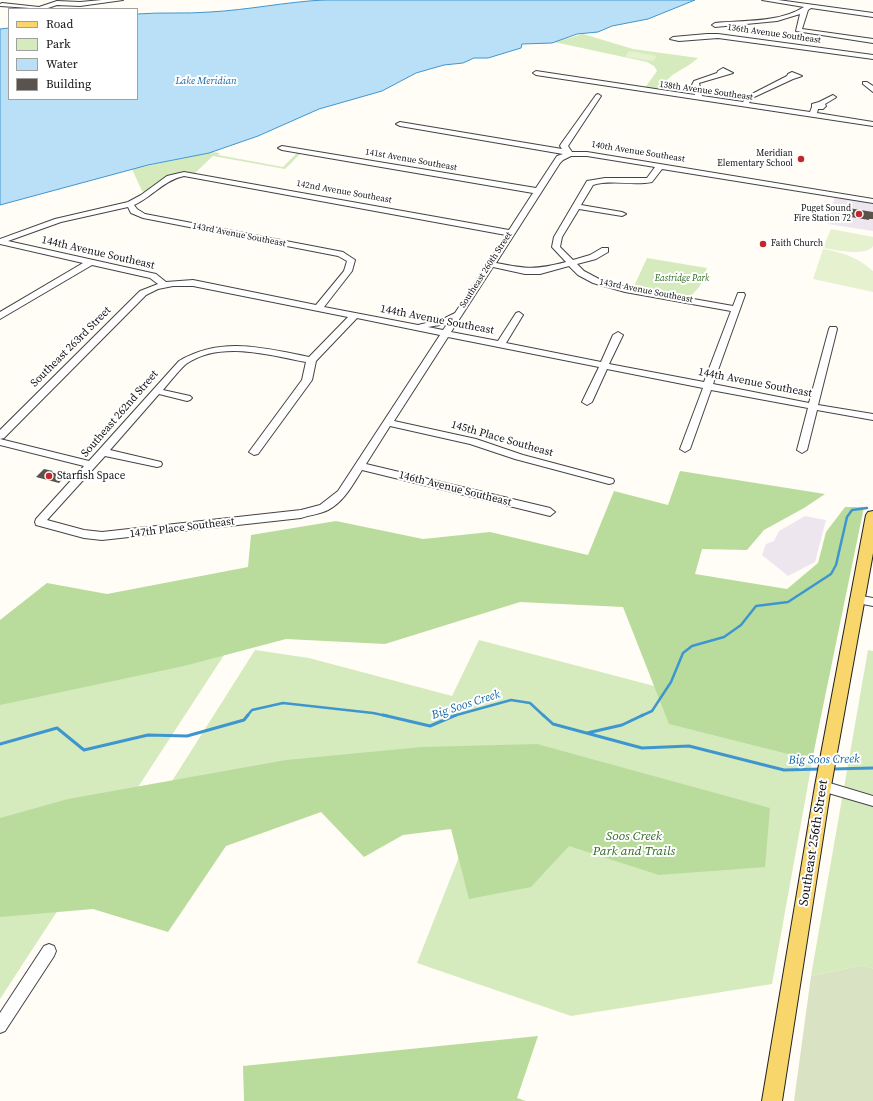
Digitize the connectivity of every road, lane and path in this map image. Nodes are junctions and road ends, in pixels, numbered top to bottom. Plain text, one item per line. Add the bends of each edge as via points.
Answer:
1 (120, 0) edge
2 (765, 0) edge
3 (59, 1) edge
4 (107, 1) edge
5 (800, 2) edge
6 (837, 2) dead end
7 (2, 5) dead end
8 (30, 8) edge
9 (42, 8) edge
10 (807, 8) junction
11 (835, 10) junction
12 (873, 15) edge
13 (715, 25) dead end
14 (673, 39) dead end
15 (873, 41) edge
16 (873, 57) edge
17 (536, 74) dead end
18 (721, 74) dead end
19 (791, 77) dead end
20 (865, 83) dead end
21 (873, 90) edge
22 (598, 96) dead end
23 (833, 97) dead end
24 (700, 99) junction
25 (744, 105) junction
26 (814, 115) junction
27 (400, 124) dead end
28 (873, 124) edge
29 (282, 148) dead end
30 (570, 154) junction
31 (660, 166) junction
32 (538, 191) junction
33 (873, 201) edge
34 (130, 205) junction
35 (575, 206) junction
36 (622, 214) dead end
37 (510, 233) junction
38 (0, 242) edge
39 (605, 250) dead end
40 (89, 263) junction
41 (490, 264) junction
42 (571, 264) junction
43 (164, 284) junction
44 (741, 295) dead end
45 (318, 308) junction
46 (736, 309) junction
47 (459, 312) junction
48 (519, 314) dead end
49 (0, 316) edge
50 (354, 316) junction
51 (404, 326) junction
52 (834, 329) dead end
53 (445, 334) junction
54 (618, 334) dead end
55 (500, 345) junction
56 (311, 360) junction
57 (604, 366) junction
58 (708, 386) junction
59 (157, 391) junction
60 (187, 398) dead end
61 (587, 402) dead end
62 (813, 407) junction
63 (873, 417) edge
64 (388, 423) junction
65 (0, 436) edge
66 (0, 442) edge
67 (685, 449) dead end
68 (802, 450) dead end
69 (102, 452) junction
70 (254, 452) dead end
71 (157, 464) dead end
72 (91, 465) junction
73 (359, 466) junction
74 (609, 481) dead end
75 (324, 508) joint
76 (550, 512) dead end
77 (873, 515) edge
78 (40, 522) joint
79 (856, 599) junction
80 (873, 602) edge
81 (825, 776) junction
82 (873, 800) edge
83 (49, 950) dead end
84 (0, 1026) edge
85 (772, 1101) edge

1 - 4 street
2 - 5 street
3 - 4 street via 73,4
3 - 9 street
5 - 10 street
6 - 11 street
7 - 8 street
10 - 11 street
10 - 13 street via 776,18
10 - 15 street via 798,30
11 - 12 street
14 - 16 street, 136th Avenue Southeast via 718,36
17 - 24 street, 138th Avenue Southeast
18 - 24 street via 696,82
19 - 25 street via 750,97
20 - 21 street
22 - 30 street via 564,146
23 - 26 street via 813,111
24 - 25 street, 138th Avenue Southeast
25 - 26 street, 138th Avenue Southeast
26 - 28 street, 138th Avenue Southeast
27 - 30 street, 140th Avenue Southeast via 562,150
29 - 32 street, 141st Avenue Southeast
30 - 31 street, 140th Avenue Southeast via 587,154
30 - 32 street, Southeast 260th Street via 560,158
31 - 33 street, 140th Avenue Southeast
31 - 35 street via 649,180 596,180 586,186
32 - 37 street, Southeast 260th Street
34 - 37 street, 142nd Avenue Southeast via 147,195 164,179 174,175 193,175
34 - 38 street via 77,215
34 - 45 street, 143rd Avenue Southeast via 143,216 340,254 351,260 348,271
35 - 36 street
35 - 42 street, 143rd Avenue Southeast via 556,242 556,247
37 - 41 street, Southeast 260th Street
38 - 40 street, 144th Avenue Southeast
39 - 42 street
40 - 43 street, 144th Avenue Southeast via 153,276
40 - 49 street
41 - 42 street via 532,272
41 - 47 street, Southeast 260th Street
42 - 46 street, 143rd Avenue Southeast via 585,276 603,284
43 - 45 street, 144th Avenue Southeast via 193,283
43 - 65 street, Southeast 263rd Street via 143,293 132,302
44 - 46 street
45 - 50 street, 144th Avenue Southeast
46 - 58 street
47 - 51 street via 434,325
47 - 53 street, Southeast 260th Street
48 - 55 street
50 - 51 street, 144th Avenue Southeast
50 - 56 street
51 - 53 street, 144th Avenue Southeast
52 - 62 street
53 - 55 street, 144th Avenue Southeast
53 - 64 street, Southeast 260th Street
54 - 57 street
55 - 57 street, 144th Avenue Southeast
56 - 59 street, Southeast 262nd Street via 239,349 209,349 191,356 182,363
56 - 70 street via 307,380
57 - 58 street, 144th Avenue Southeast
57 - 61 street
58 - 62 street, 144th Avenue Southeast
58 - 67 street
59 - 60 street
59 - 69 street, Southeast 262nd Street
62 - 63 street, 144th Avenue Southeast
62 - 68 street
64 - 73 street, Southeast 260th Street
64 - 74 street, 145th Place Southeast via 472,440 519,457
66 - 72 street
69 - 71 street
69 - 72 street, Southeast 262nd Street
72 - 78 street, Southeast 262nd Street
73 - 75 street, Southeast 260th Street via 342,493
73 - 76 street, 146th Avenue Southeast
75 - 78 street, 147th Place Southeast via 301,514 102,536 84,534
77 - 79 main road, Southeast 256th Street
79 - 80 street
79 - 81 main road, Southeast 256th Street
81 - 82 street
81 - 85 main road, Southeast 256th Street
83 - 84 street

